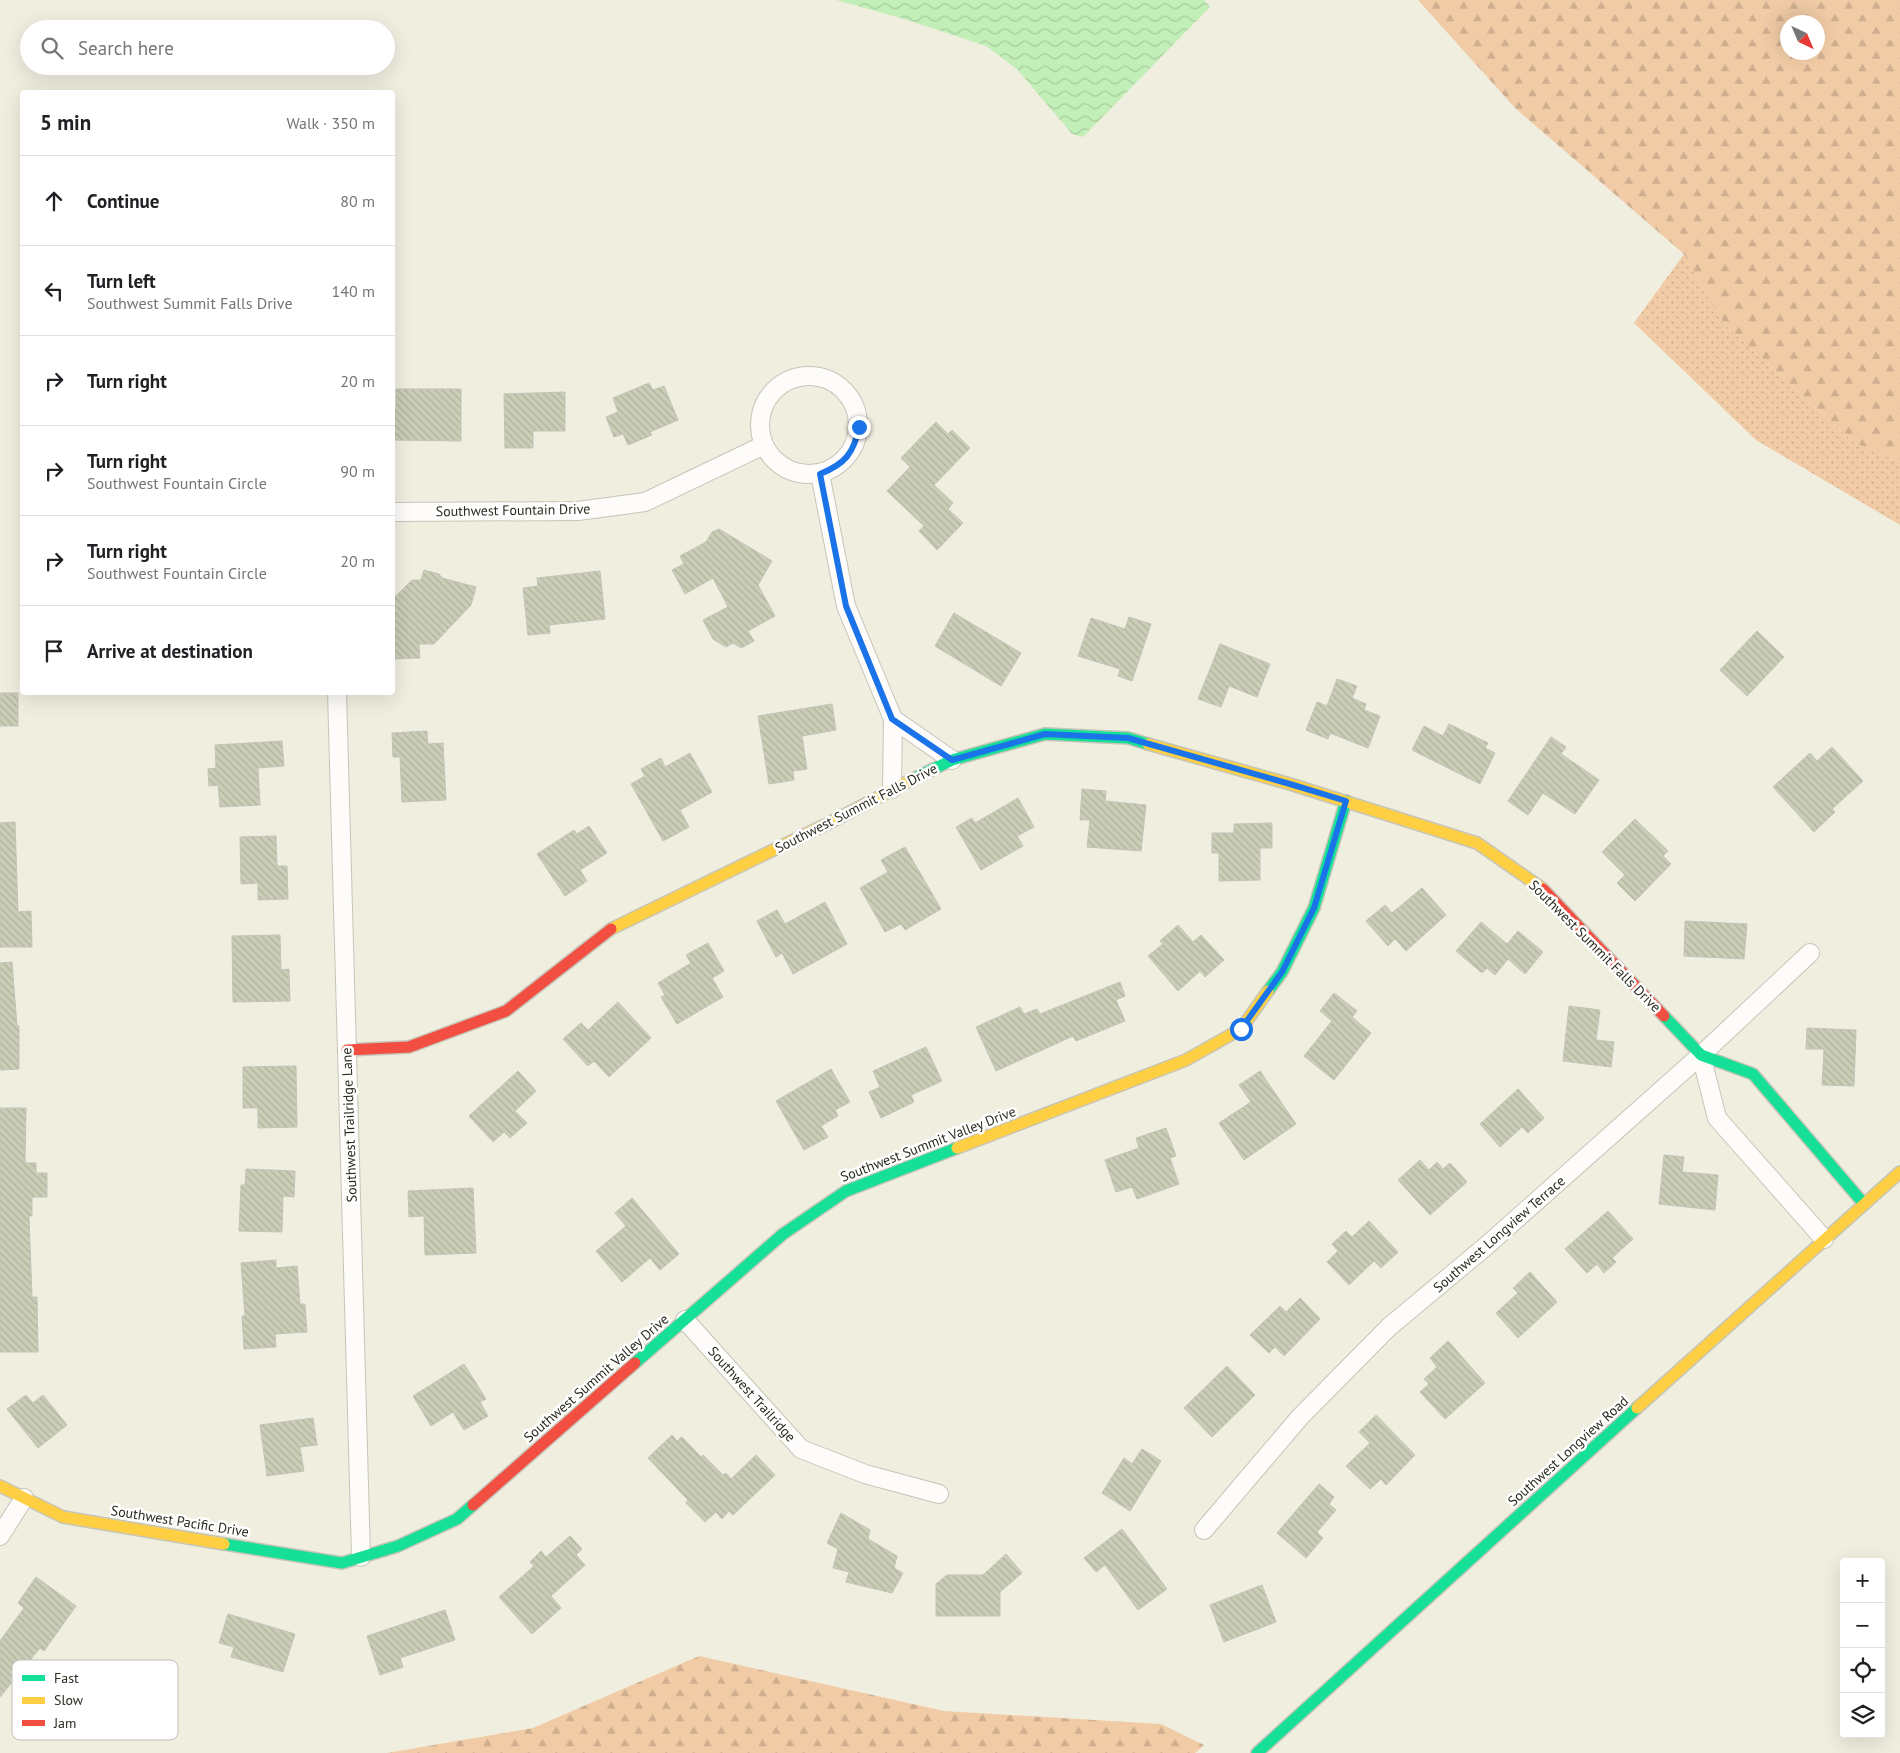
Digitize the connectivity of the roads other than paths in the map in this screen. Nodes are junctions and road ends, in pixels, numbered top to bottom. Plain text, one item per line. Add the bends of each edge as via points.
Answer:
1 (764, 445) junction
2 (820, 474) junction
3 (395, 512) edge
4 (337, 695) edge
5 (892, 719) junction
6 (952, 760) junction
7 (892, 789) junction
8 (1346, 801) junction
9 (1810, 954) dead end
10 (347, 1050) junction
11 (1701, 1055) junction
12 (1900, 1172) edge
13 (1864, 1204) junction
14 (1824, 1239) junction
15 (685, 1320) junction
16 (0, 1486) edge
17 (939, 1494) dead end
18 (24, 1498) junction
19 (1204, 1530) dead end
20 (0, 1536) edge
21 (361, 1557) junction
22 (1257, 1753) edge

1 - 2 street via 769,455 787,469 809,475
1 - 2 street via 761,413 778,386 793,378 808,376 824,378 839,385 850,396 857,411 856,443 848,457 835,468
1 - 3 street, Southwest Fountain Drive via 645,502 578,511
2 - 5 street via 846,606
4 - 10 street, Southwest Trailridge Lane
5 - 6 street
5 - 7 street
6 - 7 street, Southwest Summit Falls Drive
6 - 8 street, Southwest Summit Falls Drive via 1045,734 1128,738
7 - 10 street, Southwest Summit Falls Drive via 608,930 506,1011 409,1047
8 - 11 street, Southwest Summit Falls Drive via 1478,843 1541,887
8 - 15 street, Southwest Summit Valley Drive via 1314,908 1282,972 1241,1029 1186,1060 846,1191 783,1234
9 - 11 street, Southwest Longview Terrace
10 - 21 street, Southwest Trailridge Lane
11 - 13 street, Southwest Summit Falls Drive via 1753,1074
11 - 14 street, Southwest Summit Falls Drive via 1717,1118
11 - 19 street, Southwest Longview Terrace via 1485,1247 1389,1327 1300,1417
12 - 13 street, Southwest Longview Road
13 - 14 street, Southwest Longview Road
14 - 22 street, Southwest Longview Road
15 - 17 street, Southwest Trailridge via 800,1449 865,1474
15 - 21 street, Southwest Summit Valley Drive via 457,1520 398,1546
16 - 18 street, Southwest Pacific Drive
18 - 20 street
18 - 21 street, Southwest Pacific Drive via 63,1517 342,1562

